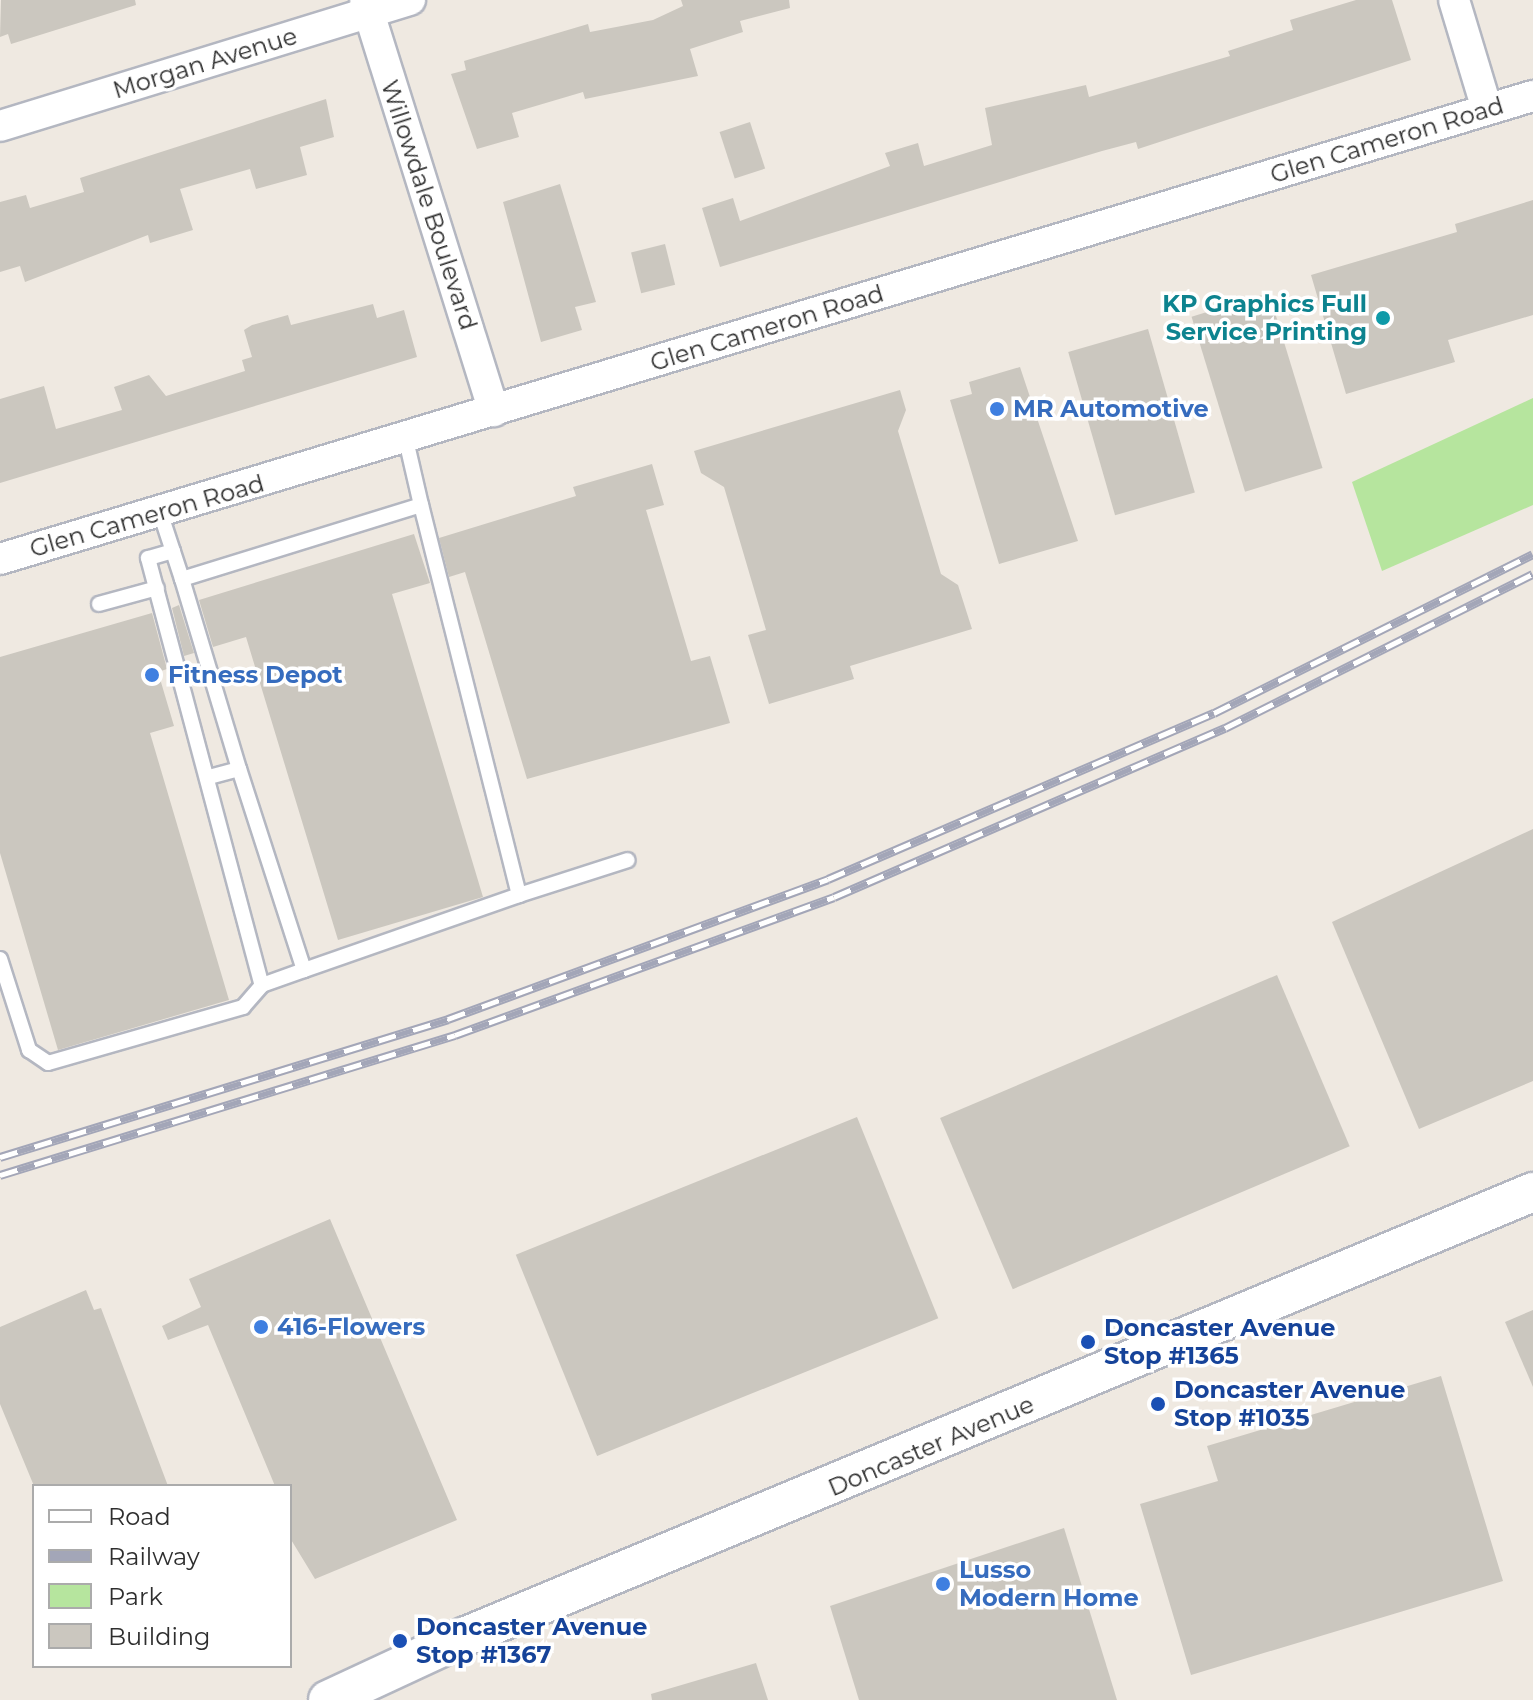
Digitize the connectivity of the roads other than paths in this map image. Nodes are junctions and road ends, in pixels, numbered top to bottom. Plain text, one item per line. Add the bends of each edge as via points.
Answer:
1 (410, 0) edge
2 (1454, 0) edge
3 (367, 7) edge
4 (1533, 96) edge
5 (1487, 109) junction
6 (0, 126) edge
7 (494, 411) junction
8 (406, 440) junction
9 (421, 505) junction
10 (160, 512) junction
11 (173, 551) junction
12 (0, 559) edge
13 (182, 579) junction
14 (157, 588) junction
15 (99, 604) dead end
16 (239, 769) junction
17 (210, 777) junction
18 (628, 860) dead end
19 (519, 895) junction
20 (0, 959) edge
21 (304, 970) junction
22 (262, 985) junction
23 (1533, 1192) edge
24 (328, 1700) edge

1 - 3 street, Morgan Avenue
2 - 5 street
3 - 6 street, Morgan Avenue
3 - 7 street, Willowdale Boulevard
4 - 5 street, Glen Cameron Road
5 - 7 street, Glen Cameron Road
7 - 8 street, Glen Cameron Road
8 - 9 lane
8 - 10 street, Glen Cameron Road
9 - 13 lane
9 - 19 lane
10 - 11 lane
10 - 12 street, Glen Cameron Road
11 - 13 lane
11 - 14 lane via 148,558
13 - 16 lane
14 - 15 lane
14 - 17 lane
16 - 17 lane
16 - 21 lane
17 - 22 lane
18 - 19 lane
19 - 21 lane
20 - 22 lane via 29,1050 48,1063 243,1007
21 - 22 lane
23 - 24 street, Doncaster Avenue via 464,1637

